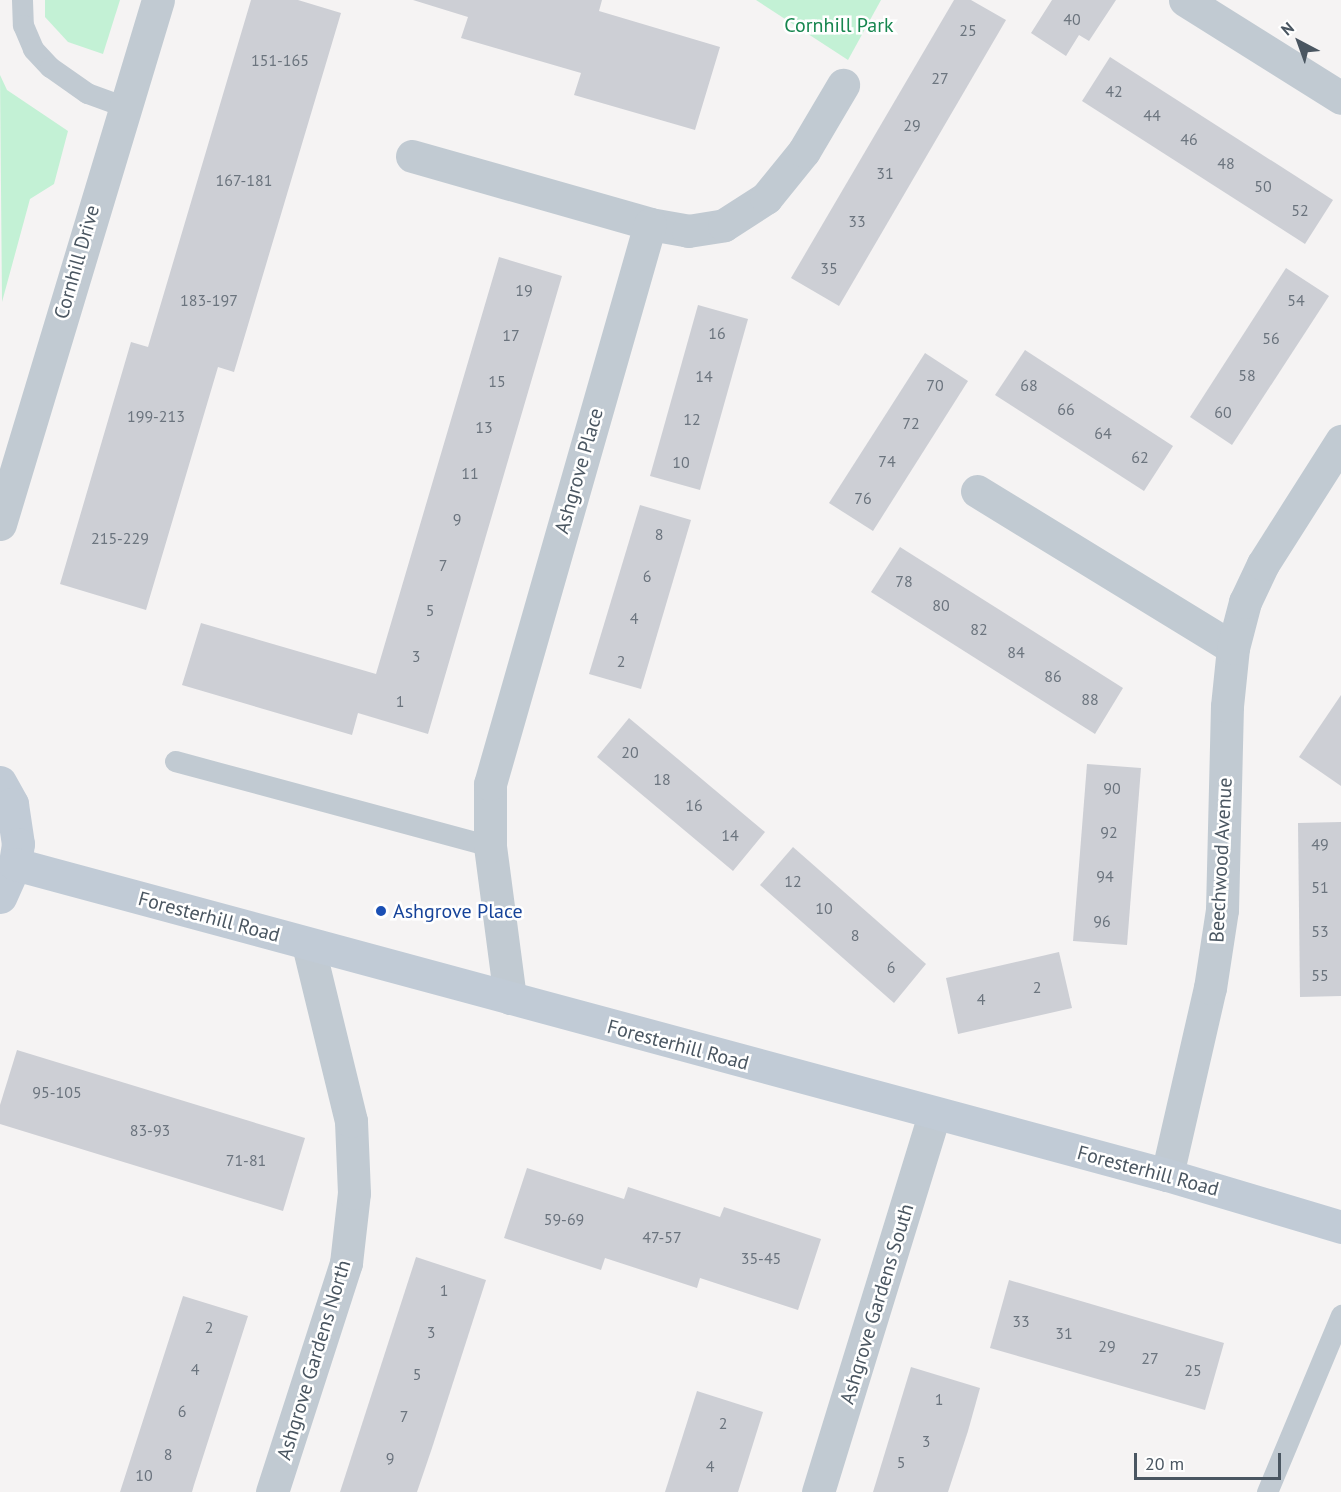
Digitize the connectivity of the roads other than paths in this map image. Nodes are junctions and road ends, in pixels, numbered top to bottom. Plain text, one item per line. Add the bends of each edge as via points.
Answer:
1 (22, 0) edge
2 (158, 0) edge
3 (1185, 0) edge
4 (843, 85) dead end
5 (1341, 98) edge
6 (123, 106) junction
7 (412, 156) dead end
8 (650, 224) junction
9 (1341, 441) edge
10 (977, 491) dead end
11 (0, 524) edge
12 (1233, 648) junction
13 (175, 761) dead end
14 (0, 782) edge
15 (490, 846) junction
16 (15, 864) junction
17 (0, 897) edge
18 (308, 944) junction
19 (510, 998) junction
20 (934, 1115) junction
21 (1167, 1175) junction
22 (1341, 1227) edge
23 (1341, 1315) edge
24 (272, 1492) edge
25 (818, 1492) edge
26 (1267, 1492) edge

1 - 6 lane via 22,25 33,49 50,67 87,93
2 - 6 street, Cornhill Drive
3 - 5 street
4 - 8 street via 804,151 766,198 724,225 688,231
6 - 11 street, Cornhill Drive
7 - 8 street
8 - 15 street, Ashgrove Place via 501,737 490,784
9 - 12 street, Beechwood Avenue via 1263,564 1245,602
10 - 12 street
12 - 21 street, Beechwood Avenue via 1227,706 1222,910 1210,988
13 - 15 lane
14 - 16 street via 17,824
15 - 19 street, Ashgrove Place
16 - 17 street
16 - 18 street, Foresterhill Road
18 - 19 street, Foresterhill Road
18 - 24 street, Ashgrove Gardens North via 351,1121 354,1193 346,1263
19 - 20 street, Foresterhill Road
20 - 21 street, Foresterhill Road
20 - 25 street, Ashgrove Gardens South
21 - 22 street, Foresterhill Road
23 - 26 lane

